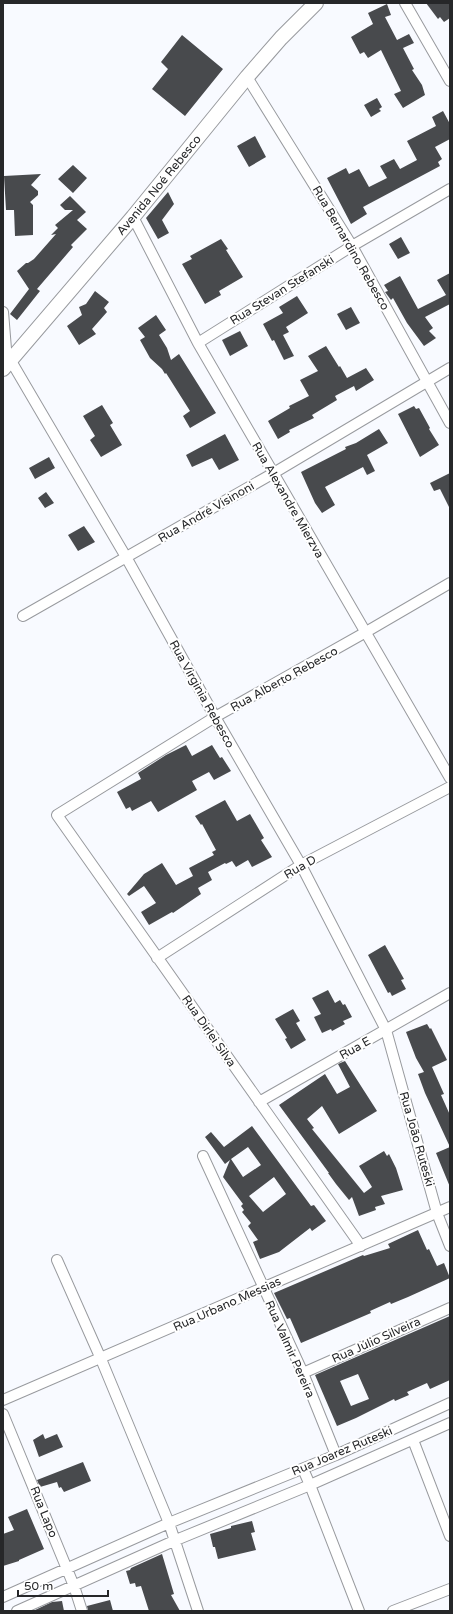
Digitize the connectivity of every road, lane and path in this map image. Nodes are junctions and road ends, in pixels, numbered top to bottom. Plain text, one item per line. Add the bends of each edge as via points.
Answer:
1 (316, 3) edge
2 (405, 3) edge
3 (247, 76) junction
4 (450, 81) edge
5 (450, 189) edge
6 (133, 217) junction
7 (352, 246) junction
8 (3, 312) edge
9 (198, 343) junction
10 (7, 365) edge
11 (450, 368) edge
12 (427, 381) junction
13 (450, 423) edge
14 (272, 474) junction
15 (126, 557) junction
16 (450, 583) edge
17 (23, 616) dead end
18 (366, 632) junction
19 (214, 718) junction
20 (450, 778) edge
21 (450, 787) edge
22 (58, 815) joint
23 (301, 864) junction
24 (157, 958) junction
25 (450, 993) edge
26 (386, 1030) junction
27 (259, 1102) junction
28 (202, 1156) dead end
29 (450, 1207) edge
30 (437, 1213) junction
31 (361, 1246) junction
32 (450, 1246) edge
33 (57, 1260) dead end
34 (263, 1288) junction
35 (450, 1308) edge
36 (101, 1359) junction
37 (302, 1373) junction
38 (3, 1400) edge
39 (450, 1403) edge
40 (3, 1414) edge
41 (450, 1423) edge
42 (413, 1440) junction
43 (336, 1455) junction
44 (302, 1468) junction
45 (310, 1485) junction
46 (233, 1498) junction
47 (241, 1513) junction
48 (169, 1523) junction
49 (450, 1536) edge
50 (176, 1540) junction
51 (67, 1568) junction
52 (74, 1586) junction
53 (450, 1589) edge
54 (3, 1597) edge
55 (17, 1611) edge
56 (82, 1611) edge
57 (198, 1611) edge
58 (359, 1611) edge
59 (393, 1611) edge

1 - 3 main road, Avenida Noé Rebesco
2 - 4 street
3 - 6 main road, Avenida Noé Rebesco
3 - 7 street, Rua Bernardino Rebesco
5 - 7 street, Rua Stevan Stefanski
6 - 9 street, Rua Alexandre Mierzva
6 - 10 main road, Avenida Noé Rebesco
7 - 9 street, Rua Stevan Stefanski
7 - 12 street, Rua Bernardino Rebesco
8 - 10 street, Rua Virginia Rebesco
9 - 14 street, Rua Alexandre Mierzva
10 - 15 street, Rua Virginia Rebesco
11 - 12 street, Rua André Visinoni
12 - 13 street, Rua Bernardino Rebesco
12 - 14 street, Rua André Visinoni
14 - 15 street, Rua André Visinoni
14 - 18 street, Rua Alexandre Mierzva
15 - 17 street, Rua André Visinoni
15 - 19 street, Rua Virginia Rebesco
16 - 18 street, Rua Alberto Rebesco
18 - 19 street, Rua Alberto Rebesco
18 - 20 street, Rua Alexandre Mierzva
19 - 22 street, Rua Alberto Rebesco
19 - 23 street, Rua Virginia Rebesco
21 - 23 street, Rua D
22 - 24 street, Rua Dirlei Silva
23 - 24 street, Rua D
23 - 26 street, Rua Virginia Rebesco
24 - 27 street, Rua Dirlei Silva
25 - 26 street, Rua E
26 - 27 street, Rua E
26 - 30 street, Rua João Ruteski
27 - 31 street, Rua Dirlei Silva
28 - 34 street, Rua Valmir Pereira
29 - 30 street, Rua Urbano Messias
30 - 31 street, Rua Urbano Messias
30 - 32 street, Rua João Ruteski
31 - 34 street, Rua Urbano Messias
33 - 36 street
34 - 36 street, Rua Urbano Messias
34 - 37 street, Rua Valmir Pereira
35 - 37 street, Rua Júlio Silveira
36 - 38 street, Rua Urbano Messias
36 - 48 street
37 - 43 street, Rua Valmir Pereira
39 - 43 street, Rua Joarez Ruteski
40 - 51 street, Rua Lapo
41 - 42 street, Rua Joarez Ruteski
42 - 45 street, Rua Joarez Ruteski
42 - 49 street
43 - 44 street, Rua Joarez Ruteski
44 - 45 street
44 - 46 street, Rua Joarez Ruteski
45 - 47 street, Rua Joarez Ruteski
45 - 58 street
46 - 47 street
46 - 48 street, Rua Joarez Ruteski
47 - 50 street, Rua Joarez Ruteski
48 - 50 street
48 - 51 street, Rua Joarez Ruteski
50 - 52 street, Rua Joarez Ruteski
50 - 57 street
51 - 52 street, Rua Lapo
51 - 54 street, Rua Joarez Ruteski
52 - 55 street, Rua Joarez Ruteski
52 - 56 street, Rua Lapo
53 - 59 street

